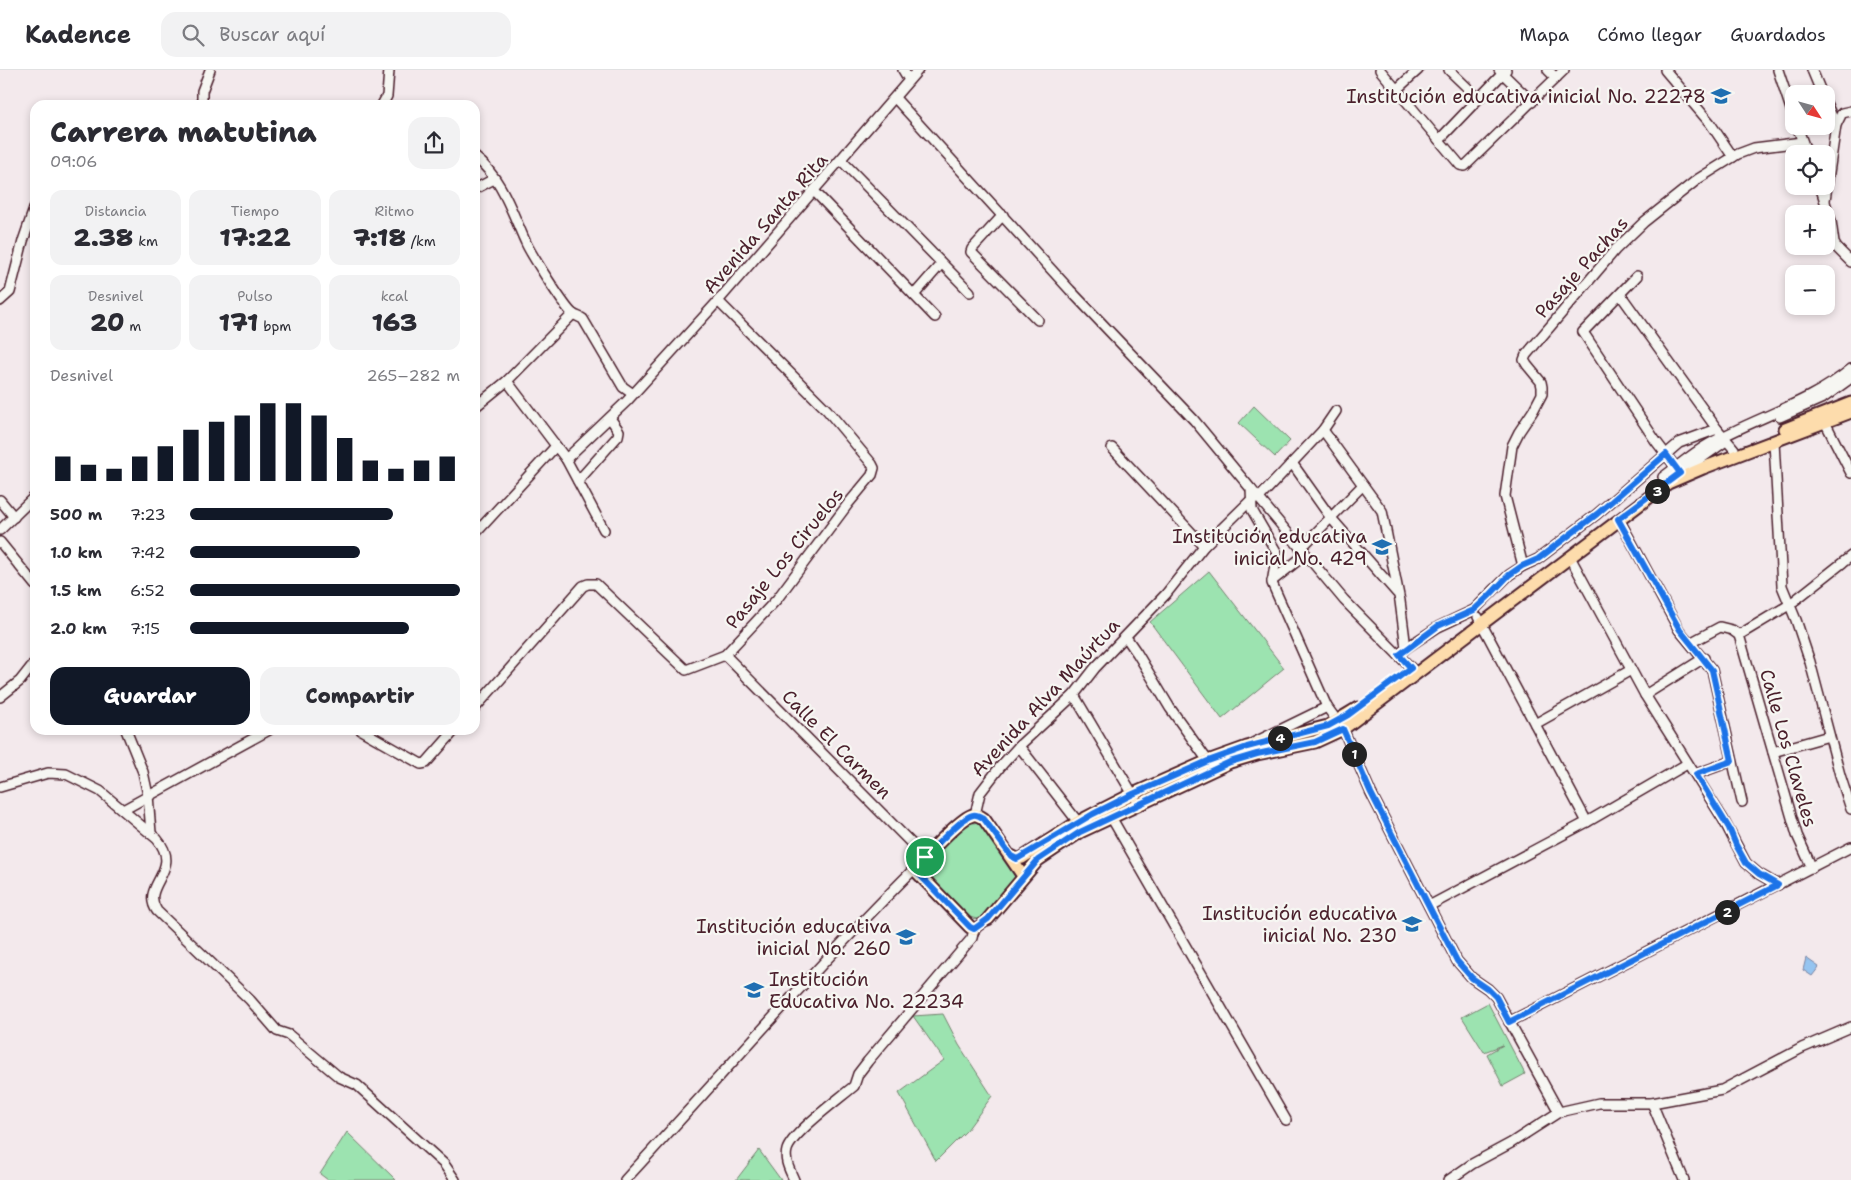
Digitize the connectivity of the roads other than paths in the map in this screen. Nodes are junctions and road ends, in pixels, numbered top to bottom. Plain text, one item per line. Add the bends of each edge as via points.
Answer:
1 (210, 70) edge
2 (389, 70) edge
3 (903, 70) edge
4 (918, 70) edge
5 (1380, 70) edge
6 (1418, 70) edge
7 (1449, 70) edge
8 (1548, 70) edge
9 (1564, 70) edge
10 (1665, 70) edge
11 (1778, 70) edge
12 (1812, 70) edge
13 (1503, 71) edge
14 (1556, 78) junction
15 (909, 80) junction
16 (1818, 85) edge
17 (1396, 90) junction
18 (1785, 91) edge
19 (895, 98) junction
20 (1478, 98) junction
21 (202, 100) edge
22 (387, 100) edge
23 (1532, 102) junction
24 (1851, 111) edge
25 (1836, 125) joint
26 (1800, 135) edge
27 (1439, 140) junction
28 (1802, 142) junction
29 (1803, 145) edge
30 (1733, 157) junction
31 (841, 160) junction
32 (480, 161) edge
33 (494, 179) junction
34 (480, 186) edge
35 (814, 191) junction
36 (1823, 195) edge
37 (1825, 200) junction
38 (1003, 215) junction
39 (30, 220) edge
40 (1851, 262) edge
41 (941, 264) junction
42 (1638, 276) dead end
43 (970, 292) dead end
44 (1620, 294) junction
45 (914, 295) junction
46 (0, 301) edge
47 (718, 301) junction
48 (572, 314) junction
49 (935, 317) dead end
50 (1038, 320) dead end
51 (1851, 369) edge
52 (1851, 378) edge
53 (507, 381) junction
54 (633, 394) junction
55 (480, 403) edge
56 (1851, 403) edge
57 (1336, 411) dead end
58 (1851, 412) edge
59 (610, 418) junction
60 (1825, 422) junction
61 (1717, 429) junction
62 (1323, 430) junction
63 (1774, 442) junction
64 (1732, 445) junction
65 (556, 446) junction
66 (1112, 448) dead end
67 (1666, 454) junction
68 (566, 459) junction
69 (1292, 463) junction
70 (1681, 470) junction
71 (1851, 473) edge
72 (1666, 480) junction
73 (578, 481) junction
74 (1363, 486) junction
75 (1255, 499) junction
76 (0, 500) edge
77 (30, 501) edge
78 (14, 516) junction
79 (1330, 518) junction
80 (1618, 519) junction
81 (480, 529) edge
82 (0, 530) edge
83 (604, 530) dead end
84 (0, 542) edge
85 (1204, 546) junction
86 (1303, 551) junction
87 (1570, 556) junction
88 (1851, 556) edge
89 (1522, 566) junction
90 (30, 579) edge
91 (1272, 581) junction
92 (1398, 593) junction
93 (1789, 605) junction
94 (1479, 621) junction
95 (1739, 636) junction
96 (1126, 637) junction
97 (1690, 643) junction
98 (1403, 651) junction
99 (726, 655) junction
100 (1704, 658) junction
101 (30, 668) edge
102 (1631, 670) junction
103 (1413, 671) junction
104 (1074, 695) junction
105 (1645, 695) junction
106 (0, 697) edge
107 (480, 702) edge
108 (1327, 707) junction
109 (1535, 724) junction
110 (1340, 725) junction
111 (128, 735) edge
112 (260, 735) edge
113 (370, 735) edge
114 (450, 735) edge
115 (1829, 736) junction
116 (1019, 746) junction
117 (1247, 747) junction
118 (1773, 752) junction
119 (1208, 761) junction
120 (1732, 761) junction
121 (1687, 764) junction
122 (1696, 774) junction
123 (0, 787) edge
124 (148, 795) junction
125 (1136, 799) junction
126 (1742, 802) dead end
127 (1851, 809) edge
128 (123, 810) junction
129 (975, 815) junction
130 (1111, 817) junction
131 (1078, 822) junction
132 (1586, 822) junction
133 (151, 833) junction
134 (1851, 847) edge
135 (1011, 856) junction
136 (925, 857) junction
137 (1812, 868) junction
138 (914, 869) junction
139 (1023, 876) junction
140 (1778, 885) junction
141 (1429, 906) junction
142 (988, 919) joint
143 (974, 929) junction
144 (1509, 1022) junction
145 (1851, 1026) edge
146 (1652, 1104) junction
147 (1559, 1112) junction
148 (1286, 1120) dead end
149 (455, 1180) edge
150 (624, 1180) edge
151 (794, 1180) edge
152 (1449, 1180) edge
153 (1684, 1180) edge

1 - 21 street
2 - 22 street
3 - 15 street
4 - 15 street, Avenida Santa Rita
5 - 17 street
6 - 17 street
7 - 20 street
8 - 14 street
9 - 14 street
10 - 30 street via 1710,123
11 - 18 street
12 - 16 street
13 - 20 street
13 - 23 street
14 - 23 street
15 - 19 street, Avenida Santa Rita
17 - 27 street
19 - 31 street, Avenida Santa Rita
19 - 38 street
20 - 27 street
23 - 27 street via 1467,166 1460,165
24 - 25 street via 1842,113
25 - 37 street
26 - 28 street
28 - 29 street
28 - 30 street, Pasaje Pachas via 1754,148
30 - 89 street, Pasaje Pachas via 1698,179 1615,250 1538,338 1524,360 1541,382 1542,394 1512,446 1505,496
31 - 35 street, Avenida Santa Rita
31 - 41 street
32 - 33 street
33 - 34 street
33 - 48 street via 508,200 526,244
35 - 45 street
35 - 47 street, Avenida Santa Rita
36 - 37 street
37 - 40 street via 1834,243
38 - 50 street via 971,252
38 - 75 street via 1194,420 1251,489
39 - 46 street via 10,292
41 - 43 street
41 - 45 street
42 - 44 street
44 - 61 street
44 - 67 street via 1583,332
45 - 49 street
47 - 54 street, Avenida Santa Rita
47 - 99 street, Pasaje Los Ciruelos via 827,410 874,470 777,599
48 - 53 street
48 - 54 street via 583,319 623,387
51 - 64 street
52 - 64 street via 1823,398
53 - 55 street
53 - 65 street
54 - 59 street, Avenida Santa Rita
56 - 64 main road
57 - 62 street, Avenida Alva Maúrtua
58 - 60 main road
59 - 68 street, Avenida Santa Rita
59 - 73 street via 619,432 618,436
60 - 63 main road
60 - 71 street
61 - 64 street
61 - 67 street via 1679,443
62 - 69 street, Avenida Alva Maúrtua
62 - 74 street
63 - 64 main road
63 - 93 street via 1782,586
64 - 70 main road
64 - 72 main road via 1702,468
65 - 68 street
65 - 81 street
66 - 85 street
67 - 70 street
67 - 89 street via 1597,514 1538,559
68 - 73 street
69 - 75 street, Avenida Alva Maúrtua
69 - 79 street
70 - 72 main road
72 - 80 main road
72 - 94 main road
73 - 83 street
74 - 79 street
74 - 92 street via 1382,511
75 - 85 street, Avenida Alva Maúrtua
75 - 86 street
75 - 91 street via 1252,510 1277,553
76 - 78 street
77 - 78 street
78 - 82 street
79 - 86 street
79 - 92 street
80 - 87 main road
80 - 97 street
84 - 90 street
85 - 96 street, Avenida Alva Maúrtua
86 - 91 street
86 - 98 street via 1344,600
87 - 94 main road
87 - 102 street
88 - 93 street
89 - 98 street via 1474,610 1438,626
91 - 108 street
92 - 98 street
93 - 95 street
93 - 115 street via 1810,662
94 - 103 main road
94 - 109 street
95 - 97 street via 1720,627
95 - 118 street, Calle Los Claveles
96 - 104 street, Avenida Alva Maúrtua
96 - 119 street
97 - 100 street
98 - 103 street
99 - 107 street, Pasaje Los Ciruelos via 686,670 596,584 588,584
99 - 136 street, Calle El Carmen
100 - 105 street
100 - 120 street via 1712,670
101 - 106 street
102 - 105 street
102 - 109 street
103 - 110 main road
104 - 116 street, Avenida Alva Maúrtua
104 - 125 street
105 - 121 street
108 - 110 street
108 - 117 street
109 - 132 street
110 - 117 main road
110 - 125 main road via 1315,742 1230,762
110 - 141 street
111 - 124 street via 143,772
112 - 124 street
113 - 114 street via 421,764
115 - 118 street
115 - 127 street
116 - 129 street, Avenida Alva Maúrtua via 982,789
116 - 131 street
117 - 119 main road
118 - 137 street, Calle Los Claveles via 1796,835
119 - 125 main road
120 - 122 street
120 - 126 street
121 - 122 street
121 - 132 street
122 - 140 street via 1746,863
123 - 128 street via 48,773 66,774 100,791
124 - 128 street
124 - 133 street
125 - 130 main road
125 - 131 main road
128 - 133 street
129 - 135 main road via 984,819
129 - 136 main road via 962,820
130 - 139 main road via 1080,832 1038,860
130 - 148 street
131 - 135 main road via 1022,858
132 - 141 street
133 - 149 street via 163,846 167,864 152,896 157,911 237,987 277,1031 289,1035 339,1077 357,1085 444,1164
134 - 137 street
135 - 139 main road
136 - 138 main road
137 - 140 street
138 - 143 main road
138 - 150 street via 793,994
139 - 142 main road
140 - 144 street
141 - 144 street via 1457,961 1496,997
142 - 143 street
143 - 151 street via 972,938 858,1074 854,1086 794,1138 787,1150 786,1162
144 - 147 street
145 - 146 street via 1722,1090
146 - 147 street via 1599,1103
146 - 153 street
147 - 152 street

